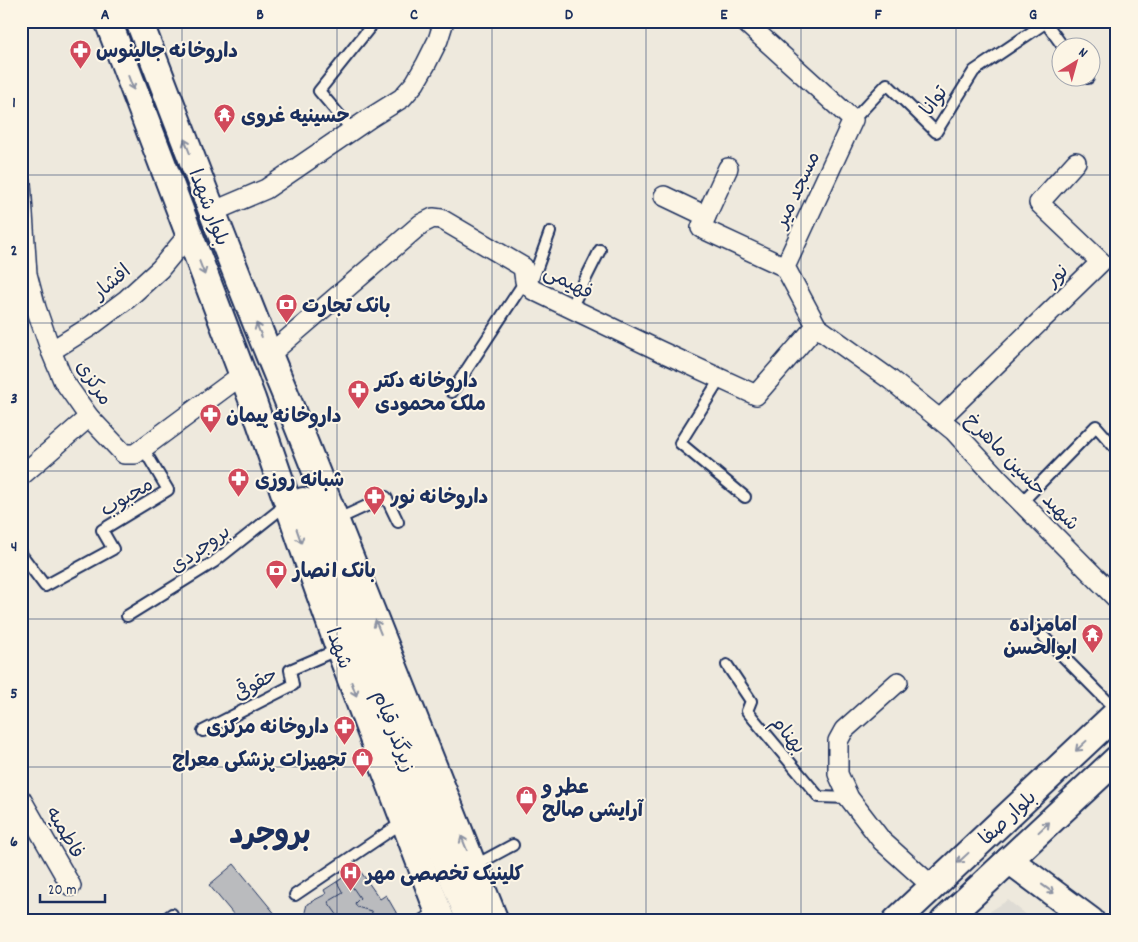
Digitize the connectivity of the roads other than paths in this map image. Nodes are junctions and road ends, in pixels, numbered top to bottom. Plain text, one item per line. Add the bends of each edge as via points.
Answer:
1 (108, 21) edge
2 (139, 21) edge
3 (375, 21) edge
4 (444, 21) edge
5 (744, 21) edge
6 (1047, 22) edge
7 (1057, 38) edge
8 (853, 120) junction
9 (352, 130) junction
10 (1076, 162) dead end
11 (728, 168) dead end
12 (21, 183) edge
13 (664, 196) dead end
14 (212, 212) junction
15 (706, 216) junction
16 (550, 232) dead end
17 (189, 234) junction
18 (600, 250) dead end
19 (785, 267) junction
20 (24, 273) edge
21 (527, 284) junction
22 (571, 308) junction
23 (816, 326) junction
24 (51, 350) junction
25 (269, 355) junction
26 (243, 374) junction
27 (720, 379) junction
28 (284, 391) junction
29 (452, 392) dead end
30 (89, 417) junction
31 (940, 419) junction
32 (143, 448) junction
33 (1117, 450) edge
34 (21, 476) edge
35 (745, 497) dead end
36 (1021, 503) junction
37 (299, 509) junction
38 (335, 520) junction
39 (398, 522) dead end
40 (21, 554) edge
41 (1117, 600) edge
42 (126, 616) dead end
43 (1037, 630) dead end
44 (340, 648) junction
45 (727, 665) dead end
46 (898, 682) dead end
47 (1117, 712) edge
48 (204, 731) dead end
49 (1116, 761) edge
50 (849, 798) junction
51 (21, 799) edge
52 (404, 821) junction
53 (513, 846) dead end
54 (1009, 860) junction
55 (473, 867) junction
56 (71, 886) dead end
57 (933, 887) junction
58 (295, 895) dead end
59 (172, 914) dead end
60 (434, 917) edge
61 (163, 921) edge
62 (470, 921) edge
63 (495, 921) edge
64 (896, 921) edge
65 (944, 921) edge
66 (1092, 921) edge

1 -> 17 main road, بلوار شهدا
14 -> 2 main road, بلوار شهدا
3 - 9 lane via 319,91
4 - 9 street via 438,40 415,83 402,98
5 - 8 street
6 - 7 lane
6 - 8 lane, توانا via 974,71 936,132 887,84
8 - 19 street, مسجد میر
9 - 14 street via 266,189
10 - 31 street, نور via 1039,203 1101,262
11 - 15 street
12 - 20 street, مرکزی
13 - 15 street
25 -> 14 main road, بلوار شهدا
15 - 19 street via 701,228
16 - 21 lane
17 - 24 street, افشار via 160,269 127,298 91,326
17 -> 26 main road, بلوار شهدا
18 - 22 lane
19 - 23 street
20 - 24 street, مرکزی
21 - 22 street, فهیمی
21 - 25 street, فهیمی via 523,267 441,219 433,218 421,224
21 - 29 lane
22 - 27 street, فهیمی
23 - 27 street, فهیمی via 756,395
23 - 31 street, شهید حسین ماهرخ
24 - 30 street, مرکزی via 63,380
25 - 28 main road, بلوار شهدا
26 - 32 street, مرکزی
26 - 37 main road
27 - 35 lane via 680,443
28 - 37 main road
28 - 38 main road
30 - 32 street, مرکزی via 124,454 135,454
30 - 34 street
31 - 36 street, شهید حسین ماهرخ
32 - 40 lane, محبوب via 168,490 102,530 114,549 45,586
33 - 36 lane via 1096,426
36 - 41 street, شهید حسین ماهرخ
37 - 42 lane, بروجردی
37 -> 44 main road, شهدا
37 - 62 main road, زیرگذر قیام
38 - 39 lane via 386,497
55 -> 38 main road
43 - 47 lane
44 - 48 lane, حقوقی via 290,670 293,685
44 -> 52 main road, شهدا
45 - 50 lane, بهنام via 751,701 747,711 819,797
46 - 50 street via 844,730 838,741 838,774
47 -> 57 main road, بلوار صفا
54 -> 49 main road, بلوار صفا
50 - 57 street via 882,840
51 - 56 street, فاطمیه
52 - 58 lane
52 - 60 main road, شهدا
53 - 55 lane
54 - 65 main road, بلوار صفا
54 -> 66 main road
55 - 63 main road
57 - 64 main road, بلوار صفا
59 - 61 lane

